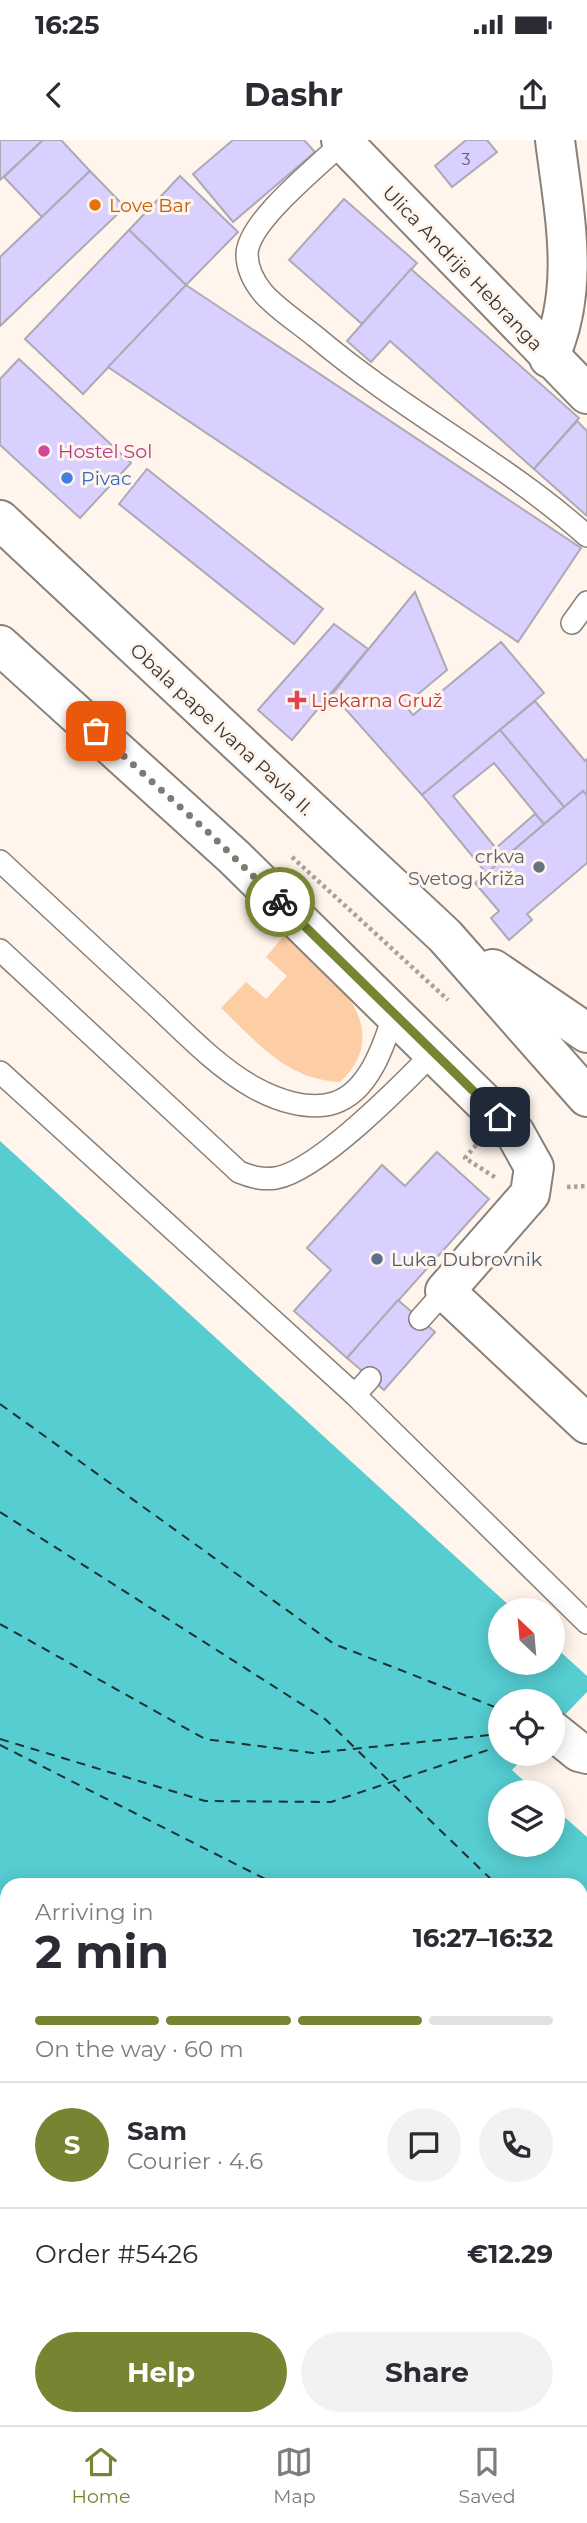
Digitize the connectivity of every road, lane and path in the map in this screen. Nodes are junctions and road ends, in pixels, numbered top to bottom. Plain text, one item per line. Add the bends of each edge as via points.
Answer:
1 (555, 140) edge
2 (342, 141) edge
3 (549, 358) junction
4 (587, 394) edge
5 (0, 520) edge
6 (587, 536) edge
7 (587, 602) edge
8 (572, 623) dead end
9 (0, 645) edge
10 (0, 861) edge
11 (445, 936) junction
12 (0, 950) edge
13 (394, 1014) junction
14 (587, 1033) edge
15 (434, 1052) junction
16 (0, 1072) edge
17 (587, 1097) edge
18 (445, 1291) junction
19 (420, 1319) dead end
20 (370, 1378) dead end
21 (355, 1395) junction
22 (587, 1424) edge
23 (587, 1623) edge
24 (565, 1741) edge
25 (587, 1754) edge

1 - 3 street via 568,300
2 - 3 street, Ulica Andrije Hebranga
2 - 6 lane via 257,227 247,253 252,278 265,295 352,368 475,451
3 - 4 street, Ulica Andrije Hebranga
5 - 11 street, Obala pape Ivana Pavla II.
7 - 8 lane
9 - 13 street via 210,834
10 - 13 lane via 192,1040 252,1087 283,1101 312,1106 335,1103 353,1091 383,1049
11 - 14 street
11 - 17 street
12 - 15 lane via 239,1172 257,1179 278,1177 347,1135
13 - 15 street
15 - 18 street via 515,1133 534,1167 530,1194
16 - 21 lane
18 - 19 lane
18 - 22 street
20 - 21 lane
21 - 23 lane
24 - 25 street

